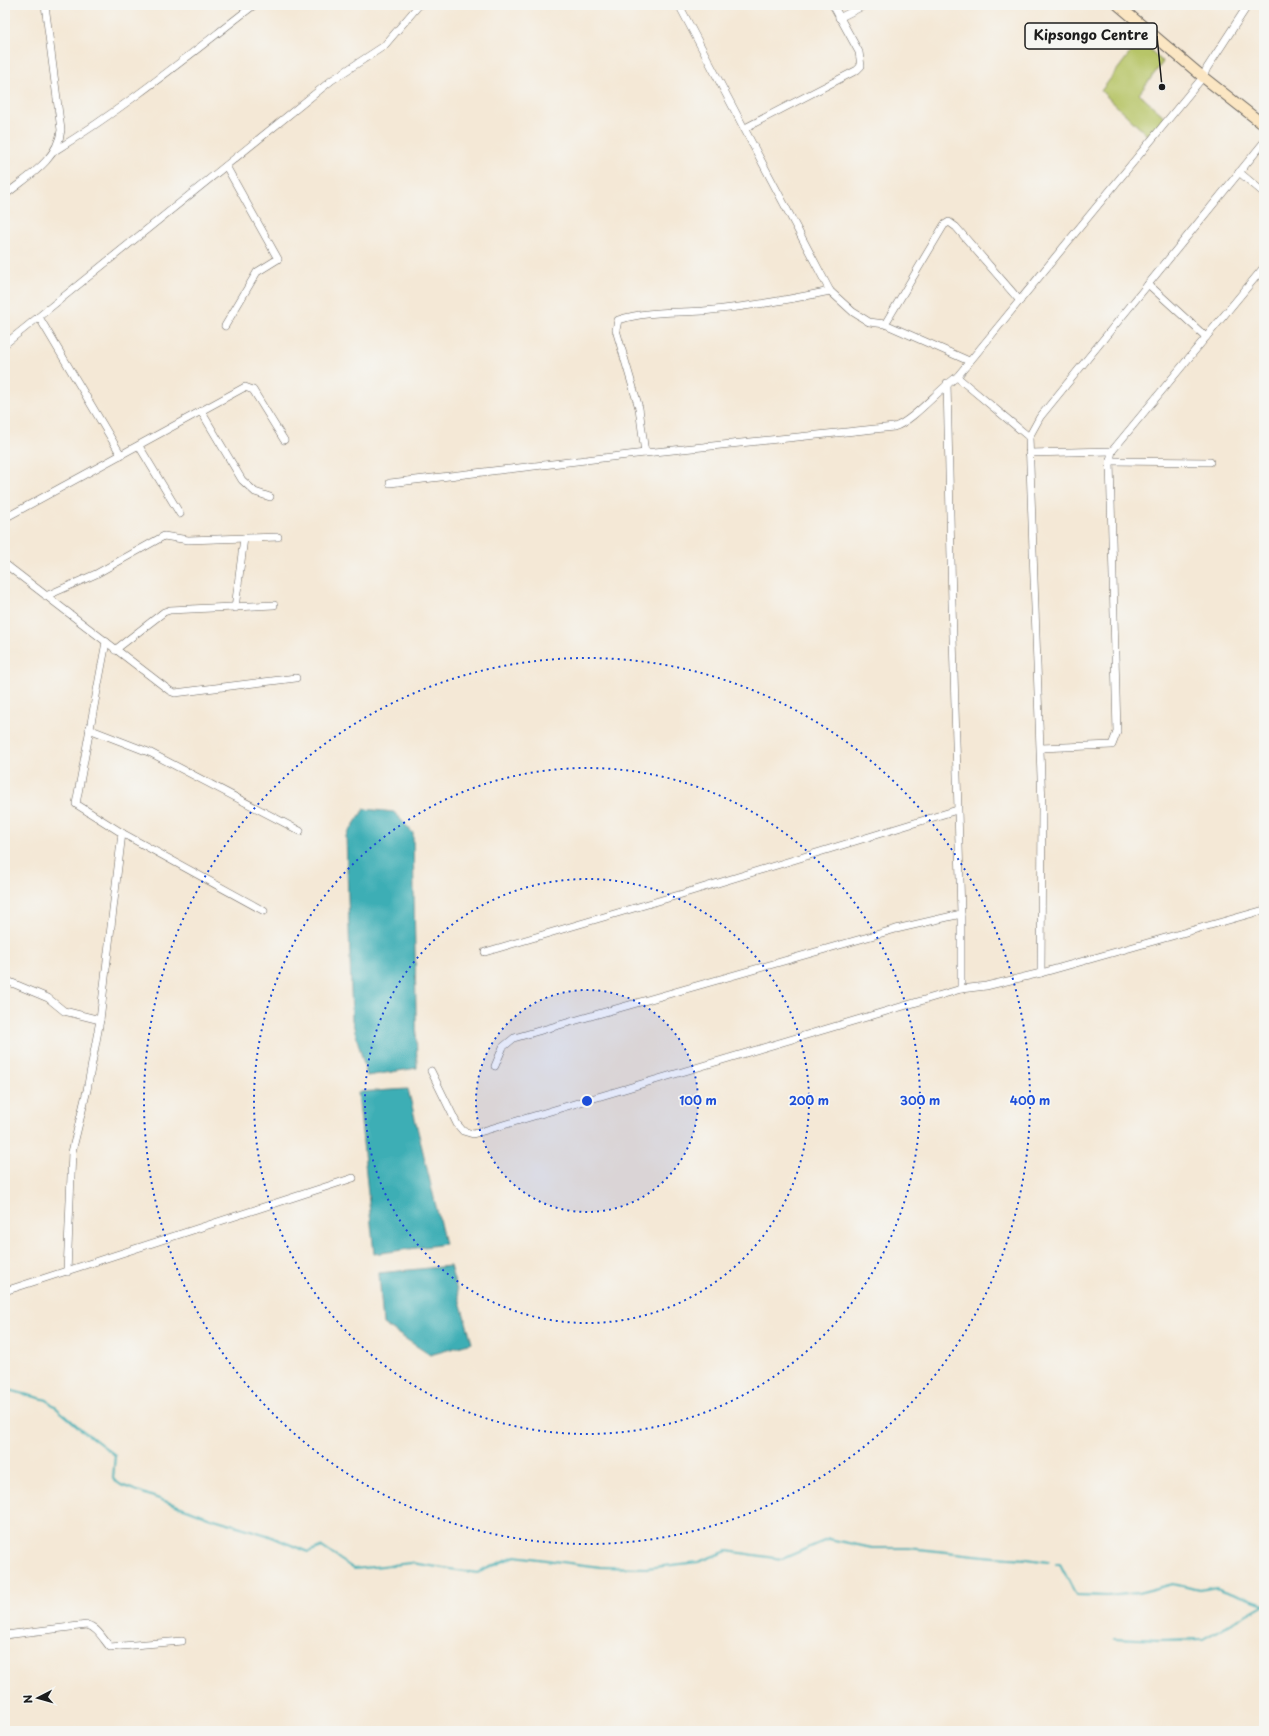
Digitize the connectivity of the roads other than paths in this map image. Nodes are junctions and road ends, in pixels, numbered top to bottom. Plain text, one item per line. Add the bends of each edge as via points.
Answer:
1 (45, 5) edge
2 (254, 5) edge
3 (419, 5) edge
4 (679, 5) edge
5 (832, 5) edge
6 (865, 5) edge
7 (1118, 5) edge
8 (1248, 5) edge
9 (840, 18) junction
10 (1203, 77) junction
11 (1264, 125) edge
12 (745, 128) junction
13 (1264, 142) edge
14 (56, 150) junction
15 (226, 166) junction
16 (1239, 172) junction
17 (1264, 193) edge
18 (5, 195) edge
19 (1264, 267) edge
20 (1148, 284) junction
21 (830, 290) junction
22 (1020, 301) junction
23 (39, 318) junction
24 (885, 324) junction
25 (225, 326) dead end
26 (1206, 337) junction
27 (5, 344) edge
28 (969, 361) junction
29 (957, 377) junction
30 (947, 383) junction
31 (201, 411) junction
32 (1029, 437) junction
33 (284, 440) dead end
34 (139, 446) junction
35 (1112, 451) junction
36 (645, 453) junction
37 (1029, 453) junction
38 (121, 455) junction
39 (1110, 461) junction
40 (1210, 462) dead end
41 (390, 483) dead end
42 (270, 497) dead end
43 (180, 514) dead end
44 (5, 518) edge
45 (278, 537) dead end
46 (244, 538) junction
47 (5, 564) edge
48 (46, 596) junction
49 (274, 605) dead end
50 (235, 608) junction
51 (106, 642) junction
52 (115, 650) junction
53 (296, 678) dead end
54 (89, 729) junction
55 (1041, 748) junction
56 (957, 810) junction
57 (300, 831) dead end
58 (122, 833) junction
59 (1264, 910) edge
60 (264, 911) dead end
61 (961, 914) junction
62 (485, 952) dead end
63 (1041, 973) junction
64 (5, 980) edge
65 (961, 989) junction
66 (100, 1020) junction
67 (495, 1066) dead end
68 (431, 1071) dead end
69 (353, 1178) dead end
70 (67, 1272) junction
71 (5, 1291) edge
72 (5, 1634) edge
73 (182, 1641) dead end

1 - 14 street via 61,130
2 - 14 street via 95,126
3 - 15 street via 384,46 332,80
4 - 12 street
5 - 9 street
6 - 9 street
7 - 10 street
8 - 10 street
9 - 12 street via 859,52 861,66
10 - 11 street
10 - 22 street
12 - 21 street
13 - 16 street
14 - 18 street
15 - 23 street
15 - 25 street via 278,259 257,272
16 - 17 street
16 - 20 street
19 - 26 street
20 - 26 street
20 - 32 street via 1040,416
21 - 24 street via 869,322
21 - 36 street via 775,302 704,311 635,315 618,320 616,330 639,408
22 - 24 street via 956,226 949,222 944,225
22 - 28 street
23 - 27 street
23 - 38 street
24 - 28 street
26 - 35 street
28 - 29 street
29 - 30 street
29 - 32 street
30 - 36 street via 899,426
30 - 56 street
31 - 33 street via 249,387
31 - 34 street
31 - 42 street via 242,480 255,492
32 - 37 street
34 - 38 street
34 - 43 street
35 - 37 street
35 - 39 street
36 - 41 street
37 - 55 street
38 - 44 street
39 - 40 street
39 - 55 street via 1116,732 1112,745
45 - 46 street
46 - 48 street via 188,540 164,536 96,574
46 - 50 street
47 - 48 street
48 - 51 street
49 - 50 street
50 - 52 street via 164,612
51 - 52 street
51 - 54 street
52 - 53 street via 175,693
54 - 57 street via 151,753
54 - 58 street via 76,804
55 - 63 street
56 - 61 street
56 - 62 street
58 - 60 street
58 - 66 street
59 - 63 street
61 - 65 street
61 - 67 street via 514,1038 503,1047
63 - 65 street
64 - 66 street via 48,998 64,1011
65 - 68 street via 473,1134 463,1131 457,1124
66 - 70 street via 72,1152
69 - 70 street
70 - 71 street
72 - 73 street via 86,1625 92,1626 110,1647

